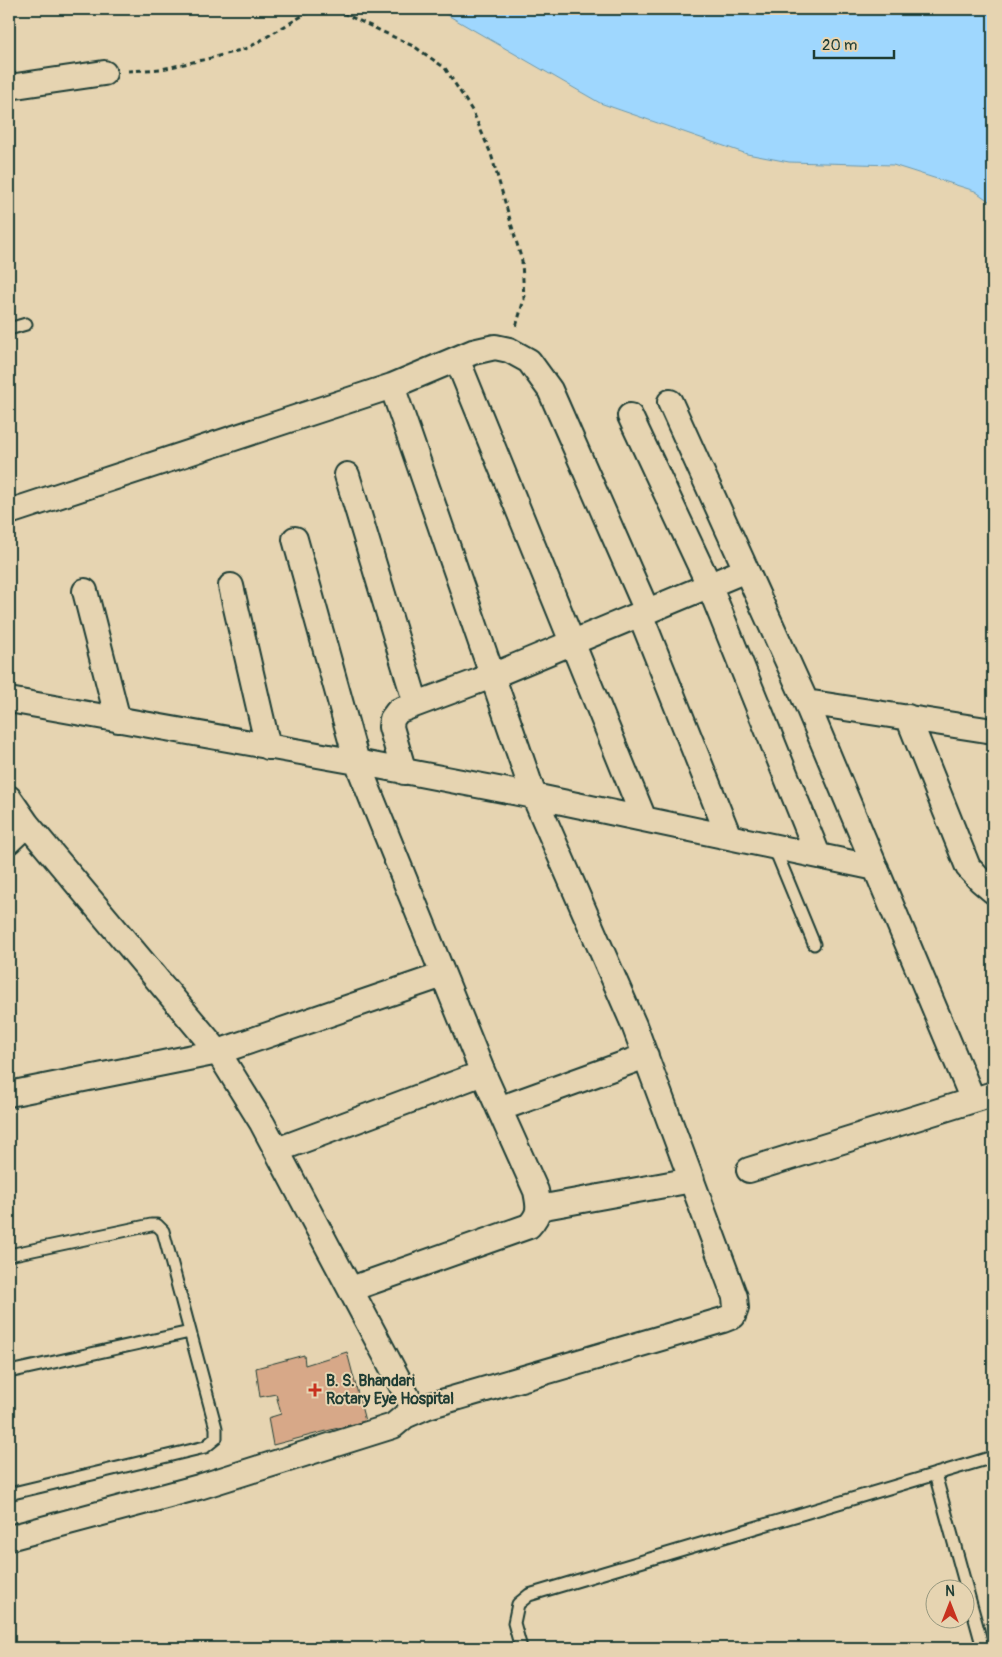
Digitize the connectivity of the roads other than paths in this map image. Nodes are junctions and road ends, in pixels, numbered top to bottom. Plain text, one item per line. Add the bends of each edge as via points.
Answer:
1 (104, 73) road end
2 (9, 87) edge
3 (26, 324) dead end
4 (9, 329) edge
5 (457, 359) junction
6 (392, 386) junction
7 (670, 402) dead end
8 (630, 416) dead end
9 (347, 475) dead end
10 (9, 512) edge
11 (295, 539) dead end
12 (746, 570) junction
13 (709, 585) junction
14 (230, 586) dead end
15 (85, 591) dead end
16 (644, 612) junction
17 (573, 642) junction
18 (492, 676) junction
19 (9, 700) edge
20 (806, 702) junction
21 (416, 704) junction
22 (908, 717) junction
23 (118, 720) junction
24 (992, 733) edge
25 (268, 747) junction
26 (357, 762) junction
27 (404, 772) junction
28 (534, 796) junction
29 (9, 798) edge
30 (644, 819) junction
31 (27, 824) junction
32 (729, 837) junction
33 (9, 840) edge
34 (774, 847) junction
35 (818, 855) junction
36 (876, 868) junction
37 (993, 891) edge
38 (814, 944) dead end
39 (443, 975) junction
40 (218, 1052) junction
41 (646, 1056) junction
42 (483, 1073) junction
43 (9, 1094) edge
44 (983, 1097) edge
45 (499, 1109) junction
46 (277, 1150) junction
47 (749, 1170) dead end
48 (692, 1180) junction
49 (539, 1208) junction
50 (9, 1255) edge
51 (350, 1289) junction
52 (190, 1332) junction
53 (9, 1372) edge
54 (415, 1411) junction
55 (993, 1457) edge
56 (935, 1474) junction
57 (9, 1494) edge
58 (9, 1538) edge
59 (521, 1648) edge
60 (983, 1648) edge

1 - 2 street
3 - 4 lane
5 - 6 street
5 - 16 street via 495,347 509,350 528,361 550,390
5 - 17 street
6 - 10 street
6 - 18 street
7 - 12 street
8 - 13 street
9 - 21 street
11 - 26 street
12 - 13 street
12 - 20 street
13 - 16 street
13 - 35 street
14 - 25 street
15 - 23 street
16 - 17 street
16 - 32 street
17 - 18 street
17 - 30 street
18 - 21 street
18 - 28 street
19 - 23 street
20 - 22 street
20 - 36 street
21 - 27 street via 398,711 392,719 391,727
22 - 24 street
22 - 37 street via 968,867
23 - 25 street
25 - 26 street
26 - 27 street
26 - 39 street
27 - 28 street
28 - 30 street
28 - 41 street
29 - 31 street
30 - 32 street
31 - 33 street
31 - 40 street
32 - 34 street
34 - 35 street
34 - 38 lane
35 - 36 street
36 - 44 street
39 - 40 street
39 - 42 street
40 - 43 street
40 - 46 street
41 - 45 street
41 - 48 street
42 - 45 street
42 - 46 street
44 - 47 street
45 - 49 street via 536,1191
46 - 51 street
48 - 49 street
48 - 54 street via 736,1297 733,1316
49 - 51 street via 537,1218 529,1226
50 - 52 lane via 157,1225 163,1231
51 - 54 street
52 - 53 lane
52 - 57 lane via 216,1438 205,1447
54 - 58 street via 393,1426 226,1478
55 - 56 lane
56 - 59 lane via 529,1596 518,1604 514,1623
56 - 60 lane

